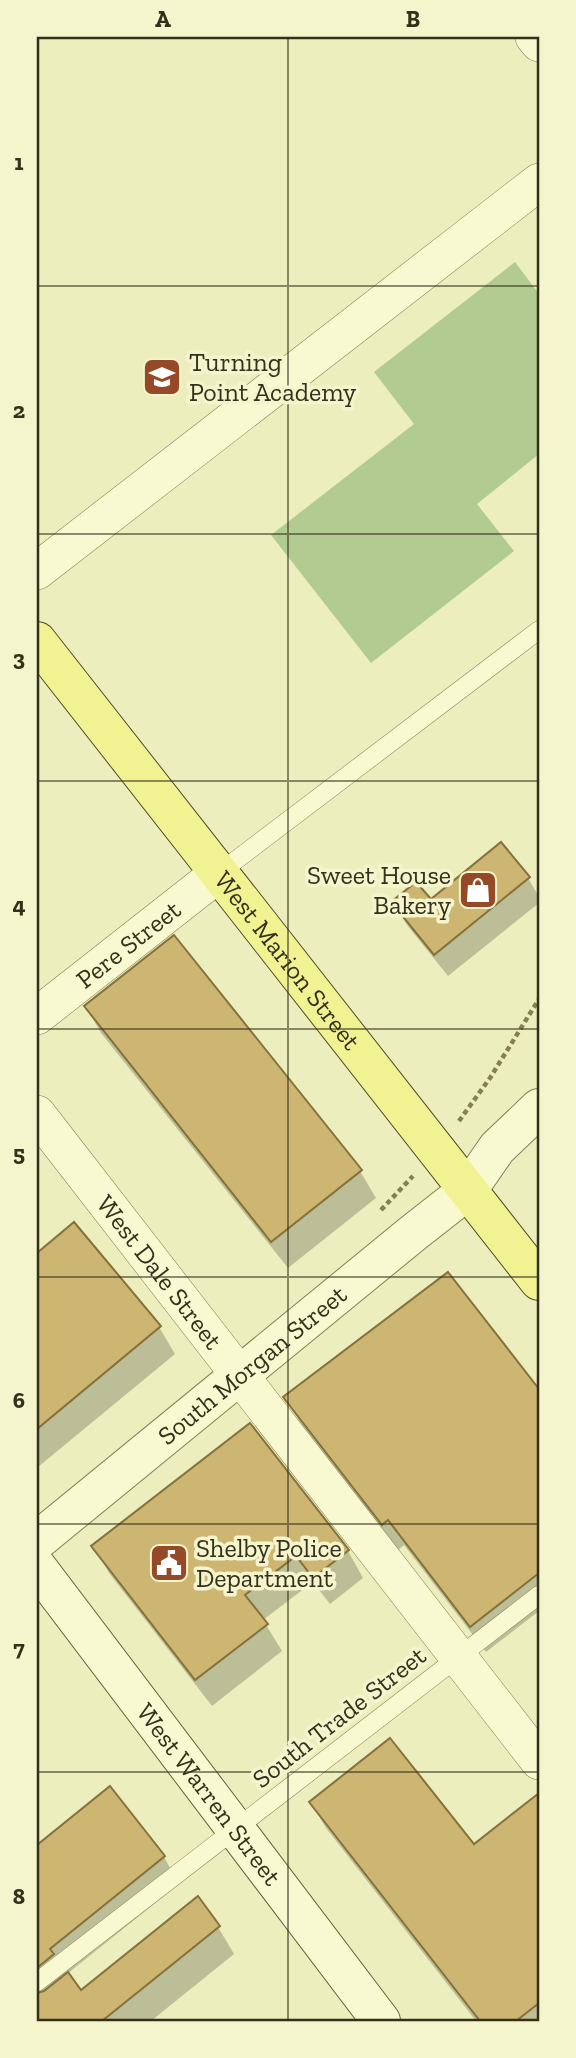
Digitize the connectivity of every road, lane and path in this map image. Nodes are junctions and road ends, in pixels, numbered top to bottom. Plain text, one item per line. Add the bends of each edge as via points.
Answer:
1 (534, 37) edge
2 (539, 43) edge
3 (539, 182) edge
4 (37, 571) edge
5 (539, 631) edge
6 (37, 641) edge
7 (219, 873) junction
8 (539, 999) edge
9 (37, 1016) edge
10 (539, 1108) edge
11 (37, 1114) edge
12 (437, 1150) junction
13 (468, 1190) junction
14 (539, 1281) edge
15 (239, 1374) junction
16 (37, 1541) edge
17 (37, 1567) edge
18 (539, 1595) edge
19 (459, 1658) junction
20 (539, 1761) edge
21 (234, 1830) junction
22 (37, 1982) edge
23 (381, 2021) edge

1 - 2 street
3 - 4 street
5 - 7 lane
6 - 7 main road, West Marion Street
7 - 9 street, Pere Street
7 - 12 main road, West Marion Street
8 - 12 path via 490,1078
10 - 13 street, South Morgan Street via 497,1148
11 - 15 street, West Dale Street
12 - 13 main road, West Marion Street
13 - 14 main road, West Marion Street
13 - 15 street, South Morgan Street
15 - 16 street, South Morgan Street
15 - 19 street, West Dale Street
17 - 21 street, West Warren Street
18 - 19 lane, South Trade Street
19 - 20 street, West Dale Street
19 - 21 lane, South Trade Street
21 - 22 lane, South Trade Street
21 - 23 street, West Warren Street

